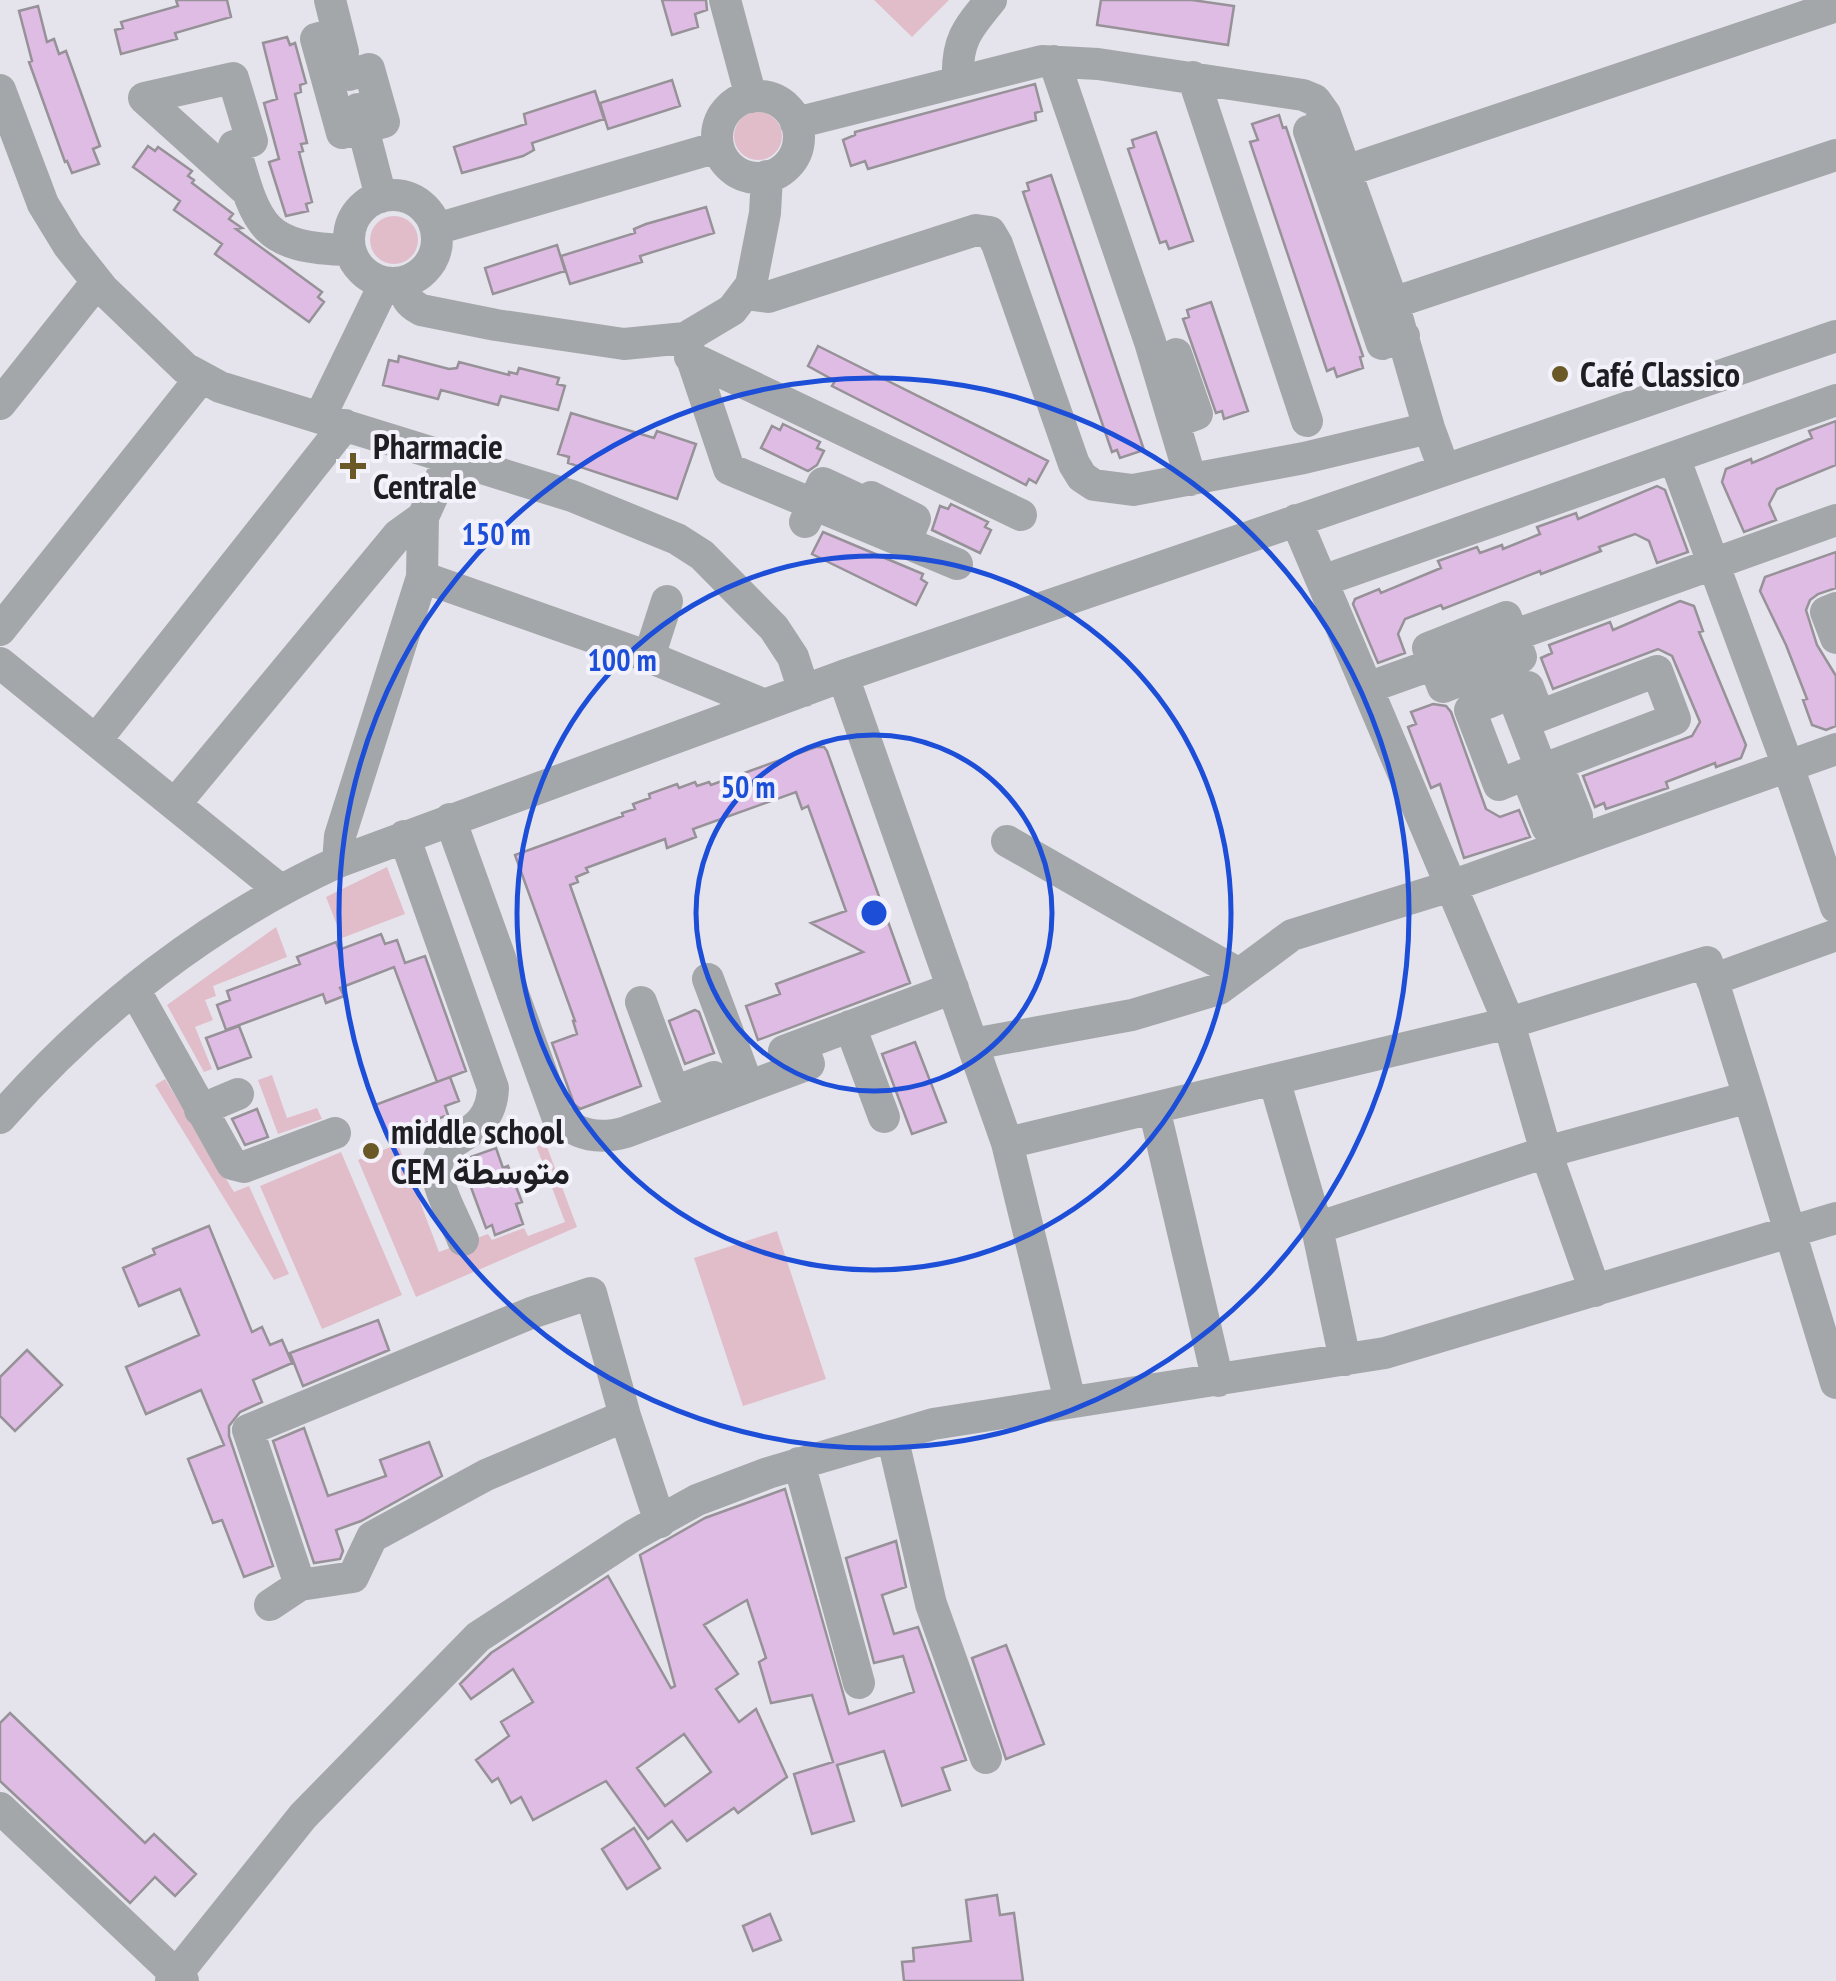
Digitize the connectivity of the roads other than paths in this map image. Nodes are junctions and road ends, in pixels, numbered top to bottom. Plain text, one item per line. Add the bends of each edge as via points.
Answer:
1 (330, 0) edge
2 (725, 0) edge
3 (990, 0) edge
4 (1836, 6) edge
5 (338, 33) junction
6 (1054, 61) junction
7 (1193, 78) junction
8 (958, 82) junction
9 (0, 90) edge
10 (751, 97) junction
11 (796, 124) junction
12 (1329, 124) junction
13 (363, 127) junction
14 (718, 148) junction
15 (1836, 154) edge
16 (1346, 172) junction
17 (767, 176) junction
18 (246, 190) dead end
19 (381, 197) junction
20 (436, 229) junction
21 (350, 250) junction
22 (97, 282) junction
23 (394, 282) junction
24 (746, 294) junction
25 (1393, 303) junction
26 (1404, 336) junction
27 (1836, 336) edge
28 (688, 347) junction
29 (200, 379) junction
30 (6, 383) edge
31 (1836, 400) edge
32 (332, 421) junction
33 (1307, 421) dead end
34 (1428, 428) junction
35 (1674, 457) junction
36 (450, 458) junction
37 (1444, 469) junction
38 (1191, 480) junction
39 (1836, 502) edge
40 (1020, 514) dead end
41 (423, 518) junction
42 (1296, 520) junction
43 (1836, 520) edge
44 (1801, 532) junction
45 (957, 564) dead end
46 (1713, 564) junction
47 (422, 576) junction
48 (1322, 581) junction
49 (667, 601) dead end
50 (1836, 608) edge
51 (0, 630) edge
52 (1836, 638) edge
53 (649, 657) junction
54 (0, 662) edge
55 (843, 676) junction
56 (1367, 688) junction
57 (804, 691) junction
58 (1512, 694) junction
59 (766, 704) junction
60 (96, 740) junction
61 (1836, 749) edge
62 (1785, 757) junction
63 (175, 804) junction
64 (450, 820) junction
65 (1566, 832) junction
66 (404, 836) junction
67 (1007, 841) dead end
68 (338, 862) junction
69 (1451, 886) junction
70 (279, 889) junction
71 (1836, 907) edge
72 (1836, 935) edge
73 (1239, 974) junction
74 (708, 979) dead end
75 (1712, 980) junction
76 (953, 988) junction
77 (134, 989) junction
78 (641, 1002) dead end
79 (1509, 1023) junction
80 (850, 1026) junction
81 (973, 1044) junction
82 (744, 1077) junction
83 (1274, 1079) junction
84 (238, 1094) dead end
85 (1749, 1097) junction
86 (1154, 1108) junction
87 (200, 1110) junction
88 (884, 1117) dead end
89 (0, 1118) edge
90 (335, 1133) dead end
91 (1008, 1143) junction
92 (1546, 1152) junction
93 (1836, 1218) edge
94 (1316, 1228) junction
95 (1790, 1233) junction
96 (463, 1240) dead end
97 (1596, 1291) junction
98 (1345, 1360) junction
99 (1218, 1381) junction
100 (1836, 1383) edge
101 (1070, 1401) junction
102 (625, 1416) junction
103 (892, 1436) junction
104 (799, 1463) junction
105 (660, 1522) junction
106 (300, 1585) junction
107 (270, 1605) dead end
108 (859, 1683) dead end
109 (986, 1758) dead end
110 (0, 1808) edge
111 (178, 1979) edge

1 - 5 street
2 - 10 street
3 - 8 street via 964,33
4 - 16 street
5 - 13 street via 349,75 369,69 384,122
5 - 13 street via 316,39 342,133
6 - 7 street
6 - 8 street
6 - 38 street via 1093,173 1113,166 1142,247 1121,255 1150,342 1169,336 1198,414 1176,422
7 - 12 street via 1303,95
7 - 33 street
8 - 11 street
9 - 22 street via 43,204
10 - 11 street via 779,102
10 - 14 street via 724,115
11 - 17 street via 795,154
12 - 16 street
12 - 26 street via 1308,132 1382,344
13 - 19 street
14 - 17 street via 737,172
14 - 20 street
15 - 25 street
16 - 25 street
17 - 24 street
18 - 21 street via 270,233 296,244
19 - 20 street via 413,200
19 - 21 street via 354,220
20 - 23 street via 429,265 414,278
21 - 23 street via 363,271
22 - 29 street
22 - 30 street
23 - 28 street via 422,310 624,344
23 - 32 street
24 - 28 street
24 - 38 street via 768,297 985,230 997,244 1021,312 1038,305 1076,406 1056,414 1082,477 1134,490
25 - 26 street
26 - 34 street
27 - 37 street
28 - 40 street
28 - 45 street via 724,462 736,474 803,525 822,483 868,504 871,497 915,519 905,543
29 - 32 street
29 - 51 street
31 - 35 street
32 - 36 street
32 - 60 street
34 - 37 street
34 - 38 street
35 - 46 street
35 - 48 street
36 - 41 street
36 - 57 street via 572,496 702,556 774,628
37 - 42 street
39 - 44 street via 1796,519
41 - 47 street
41 - 63 street via 398,535
42 - 48 street
42 - 55 street
43 - 44 street
44 - 46 street
46 - 56 street via 1634,592 1625,572 1544,604 1552,622 1513,636 1521,656 1443,686 1434,664
46 - 62 street via 1735,624 1716,632 1742,702 1762,755
47 - 53 street
47 - 68 street via 340,836
48 - 56 street
49 - 53 street
50 - 52 street via 1826,612
53 - 59 street
54 - 60 street
55 - 57 street
55 - 76 street
56 - 69 street
57 - 59 street
58 - 65 street
58 - 65 street via 1470,710 1499,784 1526,774 1547,827
58 - 65 street via 1528,688 1539,716 1657,671 1675,718 1557,764 1576,816
59 - 64 street
60 - 63 street
61 - 62 street
62 - 65 street
62 - 71 street
63 - 70 street
64 - 66 street
64 - 82 street via 557,1116 566,1125 587,1135 614,1135
65 - 69 street
66 - 68 street
66 - 96 street via 492,1088 483,1122 438,1159
67 - 73 street
68 - 70 street
69 - 73 street via 1292,935
69 - 79 street
70 - 77 street
72 - 75 street
73 - 81 street via 1219,989 1132,1015
74 - 82 street
75 - 79 street via 1707,962
75 - 85 street
76 - 80 street
76 - 81 street
77 - 87 street
77 - 89 street via 47,1065
78 - 82 street via 674,1092
79 - 83 street
79 - 92 street
80 - 82 street via 802,1044 809,1064
80 - 88 street
81 - 91 street
83 - 86 street
83 - 94 street
84 - 87 street
85 - 92 street
85 - 95 street
86 - 91 street
86 - 99 street
87 - 90 street via 238,1166
91 - 101 street
92 - 94 street
92 - 97 street
93 - 95 street
94 - 98 street
95 - 97 street
95 - 100 street
97 - 98 street
98 - 99 street
99 - 101 street
101 - 103 street
102 - 105 street
102 - 106 street via 486,1476 372,1536 353,1577
102 - 106 street via 590,1294 248,1430
103 - 104 street
103 - 109 street via 931,1604
104 - 105 street via 697,1500
104 - 108 street
105 - 111 street via 478,1637 303,1816
106 - 107 street
110 - 111 street

